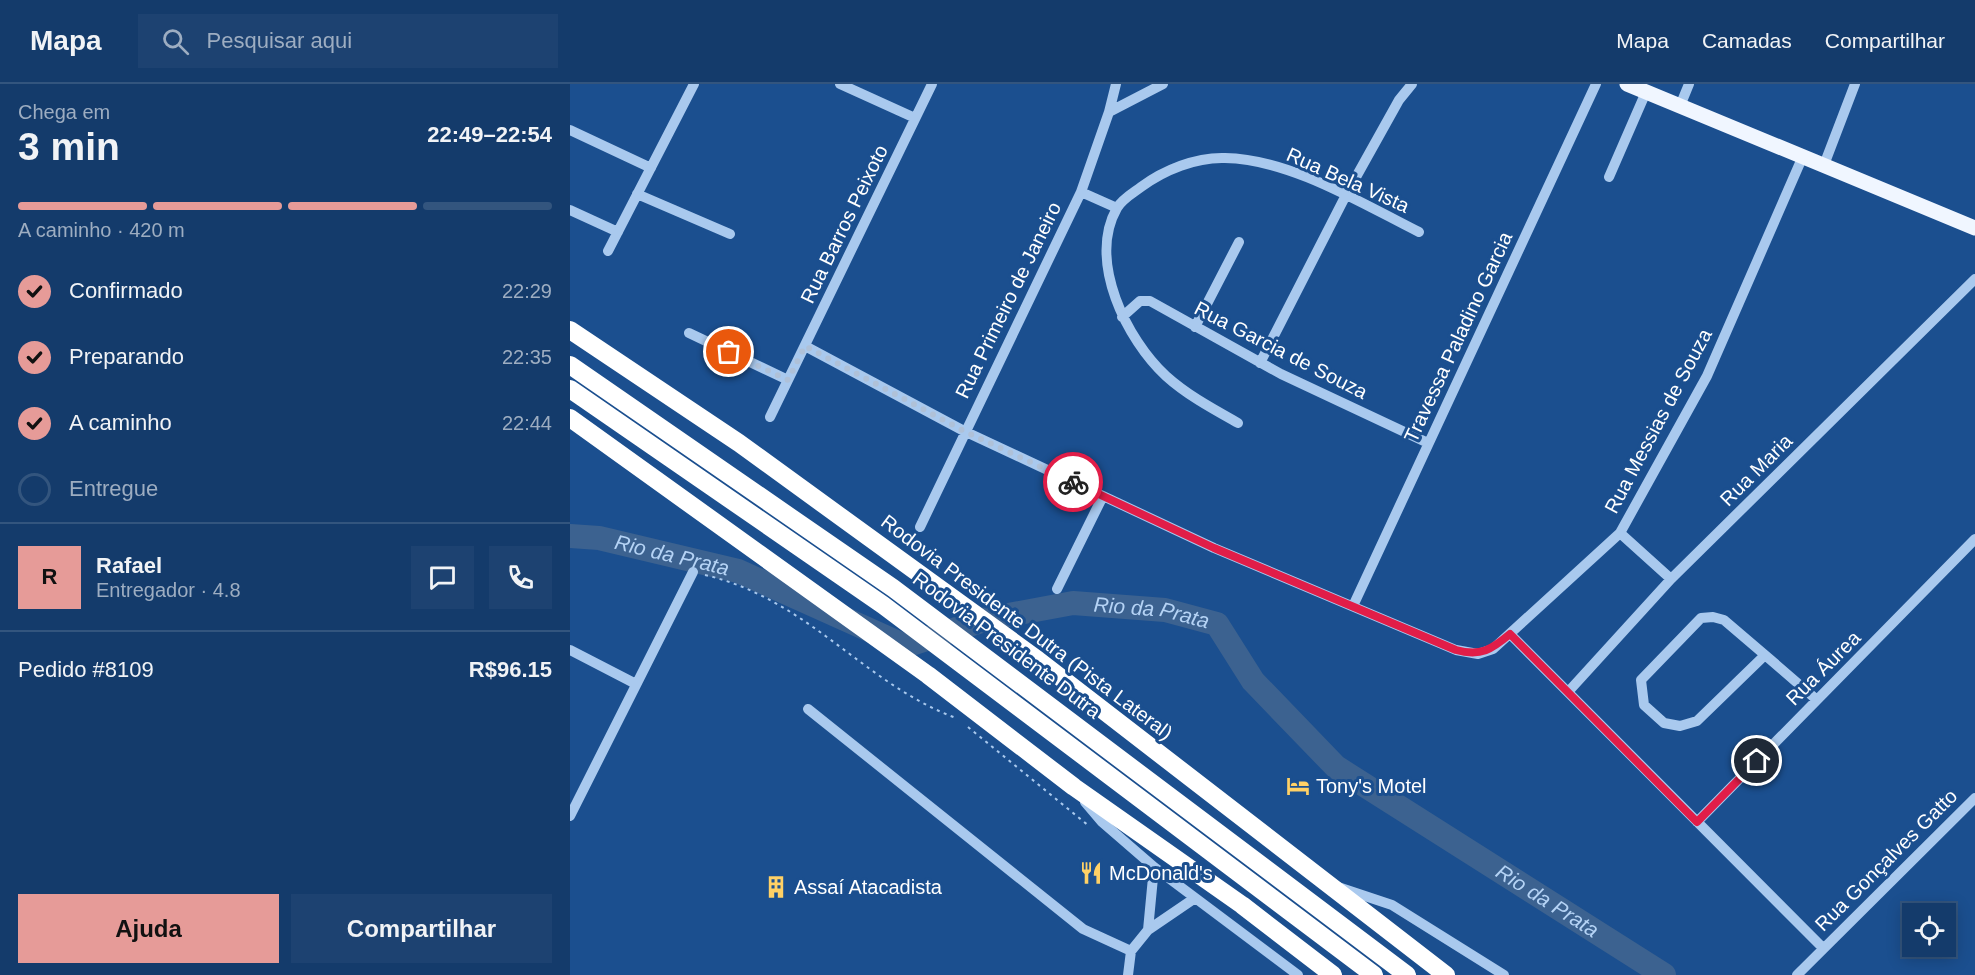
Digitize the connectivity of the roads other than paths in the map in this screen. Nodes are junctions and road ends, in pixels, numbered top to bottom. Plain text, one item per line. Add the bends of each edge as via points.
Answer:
1 (694, 84) edge
2 (840, 84) edge
3 (932, 84) edge
4 (1116, 84) edge
5 (1163, 84) edge
6 (1412, 84) edge
7 (1596, 84) edge
8 (1628, 84) edge
9 (1689, 84) edge
10 (1855, 84) edge
11 (1646, 92) junction
12 (1680, 106) junction
13 (1109, 112) junction
14 (915, 118) junction
15 (570, 130) edge
16 (1803, 156) junction
17 (1824, 165) junction
18 (651, 168) junction
19 (1609, 177) dead end
20 (1081, 192) junction
21 (637, 194) junction
22 (1346, 195) junction
23 (1117, 208) junction
24 (570, 210) edge
25 (1974, 226) edge
26 (618, 232) junction
27 (1419, 232) dead end
28 (730, 234) dead end
29 (1239, 242) dead end
30 (608, 251) dead end
31 (1975, 279) edge
32 (1122, 317) junction
33 (1195, 327) junction
34 (570, 330) edge
35 (689, 333) dead end
36 (805, 346) junction
37 (1260, 363) junction
38 (570, 365) edge
39 (788, 380) junction
40 (570, 389) edge
41 (770, 417) dead end
42 (570, 418) edge
43 (1238, 423) dead end
44 (964, 431) junction
45 (1428, 442) junction
46 (1103, 496) junction
47 (920, 527) dead end
48 (1620, 533) junction
49 (1975, 539) edge
50 (693, 572) road end
51 (1671, 579) junction
52 (1057, 589) dead end
53 (1353, 606) junction
54 (1510, 634) junction
55 (570, 651) edge
56 (1765, 655) junction
57 (636, 684) junction
58 (1568, 692) junction
59 (1817, 700) junction
60 (808, 709) dead end
61 (1074, 787) junction
62 (1975, 798) edge
63 (570, 816) edge
64 (1697, 822) junction
65 (1154, 867) junction
66 (1330, 885) junction
67 (1195, 898) junction
68 (1148, 930) junction
69 (1823, 948) junction
70 (1131, 951) junction
71 (1128, 975) edge
72 (1298, 975) edge
73 (1333, 975) edge
74 (1374, 975) edge
75 (1407, 975) edge
76 (1446, 975) edge
77 (1504, 975) edge
78 (1797, 975) edge

1 - 18 street
2 - 14 street
3 - 14 street, Rua Barros Peixoto
4 - 13 street, Rua Primeiro de Janeiro
5 - 13 street
6 - 22 street
7 - 45 street, Travessa Paladino Garcia
8 - 11 main road
9 - 12 street
10 - 17 street
11 - 12 main road
11 - 19 street
12 - 16 main road
13 - 20 street, Rua Primeiro de Janeiro
14 - 36 street, Rua Barros Peixoto
15 - 18 street
16 - 17 main road
16 - 48 street, Rua Messias de Souza via 1707,376
17 - 25 main road
18 - 21 street
20 - 23 street
20 - 44 street, Rua Primeiro de Janeiro
21 - 26 street
21 - 28 street
22 - 23 street, Rua Bela Vista via 1271,166 1224,158 1173,169 1152,178
22 - 27 street, Rua Bela Vista
22 - 37 street
23 - 32 street via 1110,229 1109,276
24 - 26 street
26 - 30 street
29 - 33 street
31 - 51 street, Rua Maria
32 - 33 street, Rua Garcia de Souza via 1145,300
32 - 43 street via 1166,375 1185,392
33 - 37 street, Rua Garcia de Souza
34 - 66 highway, Rodovia Presidente Dutra (Pista Lateral) via 739,443 1038,660
35 - 39 street
36 - 39 street, Rua Barros Peixoto
36 - 44 street, Rua Messias de Souza
37 - 45 street, Rua Garcia de Souza
38 - 75 highway, Rodovia Presidente Dutra via 893,588
39 - 41 street, Rua Barros Peixoto
40 - 74 highway via 883,605
42 - 61 highway via 928,675
44 - 46 street, Rua Messias de Souza
44 - 47 street, Rua Primeiro de Janeiro
45 - 53 street, Travessa Paladino Garcia
46 - 52 street
46 - 53 street, Rua Messias de Souza
48 - 51 street
48 - 54 street, Rua Messias de Souza
49 - 59 street, Rua Áurea
50 - 57 street
51 - 58 street, Rua Maria
53 - 54 street, Rua Messias de Souza via 1466,653 1487,652
54 - 58 street
55 - 57 street
56 - 56 street via 1724,620 1713,616 1701,618 1641,680 1644,705 1664,723 1680,726 1697,722
56 - 59 street
57 - 63 street
58 - 64 street
59 - 64 street, Rua Áurea
60 - 70 street via 1083,929
61 - 65 street via 1102,822
61 - 73 highway via 1242,905
62 - 69 street, Rua Gonçalves Gatto
64 - 69 street
65 - 67 street
65 - 68 street
66 - 76 highway, Rodovia Presidente Dutra (Pista Lateral)
66 - 77 street via 1392,905
67 - 68 street
67 - 72 street
68 - 70 street
69 - 78 street, Rua Gonçalves Gatto
70 - 71 street

